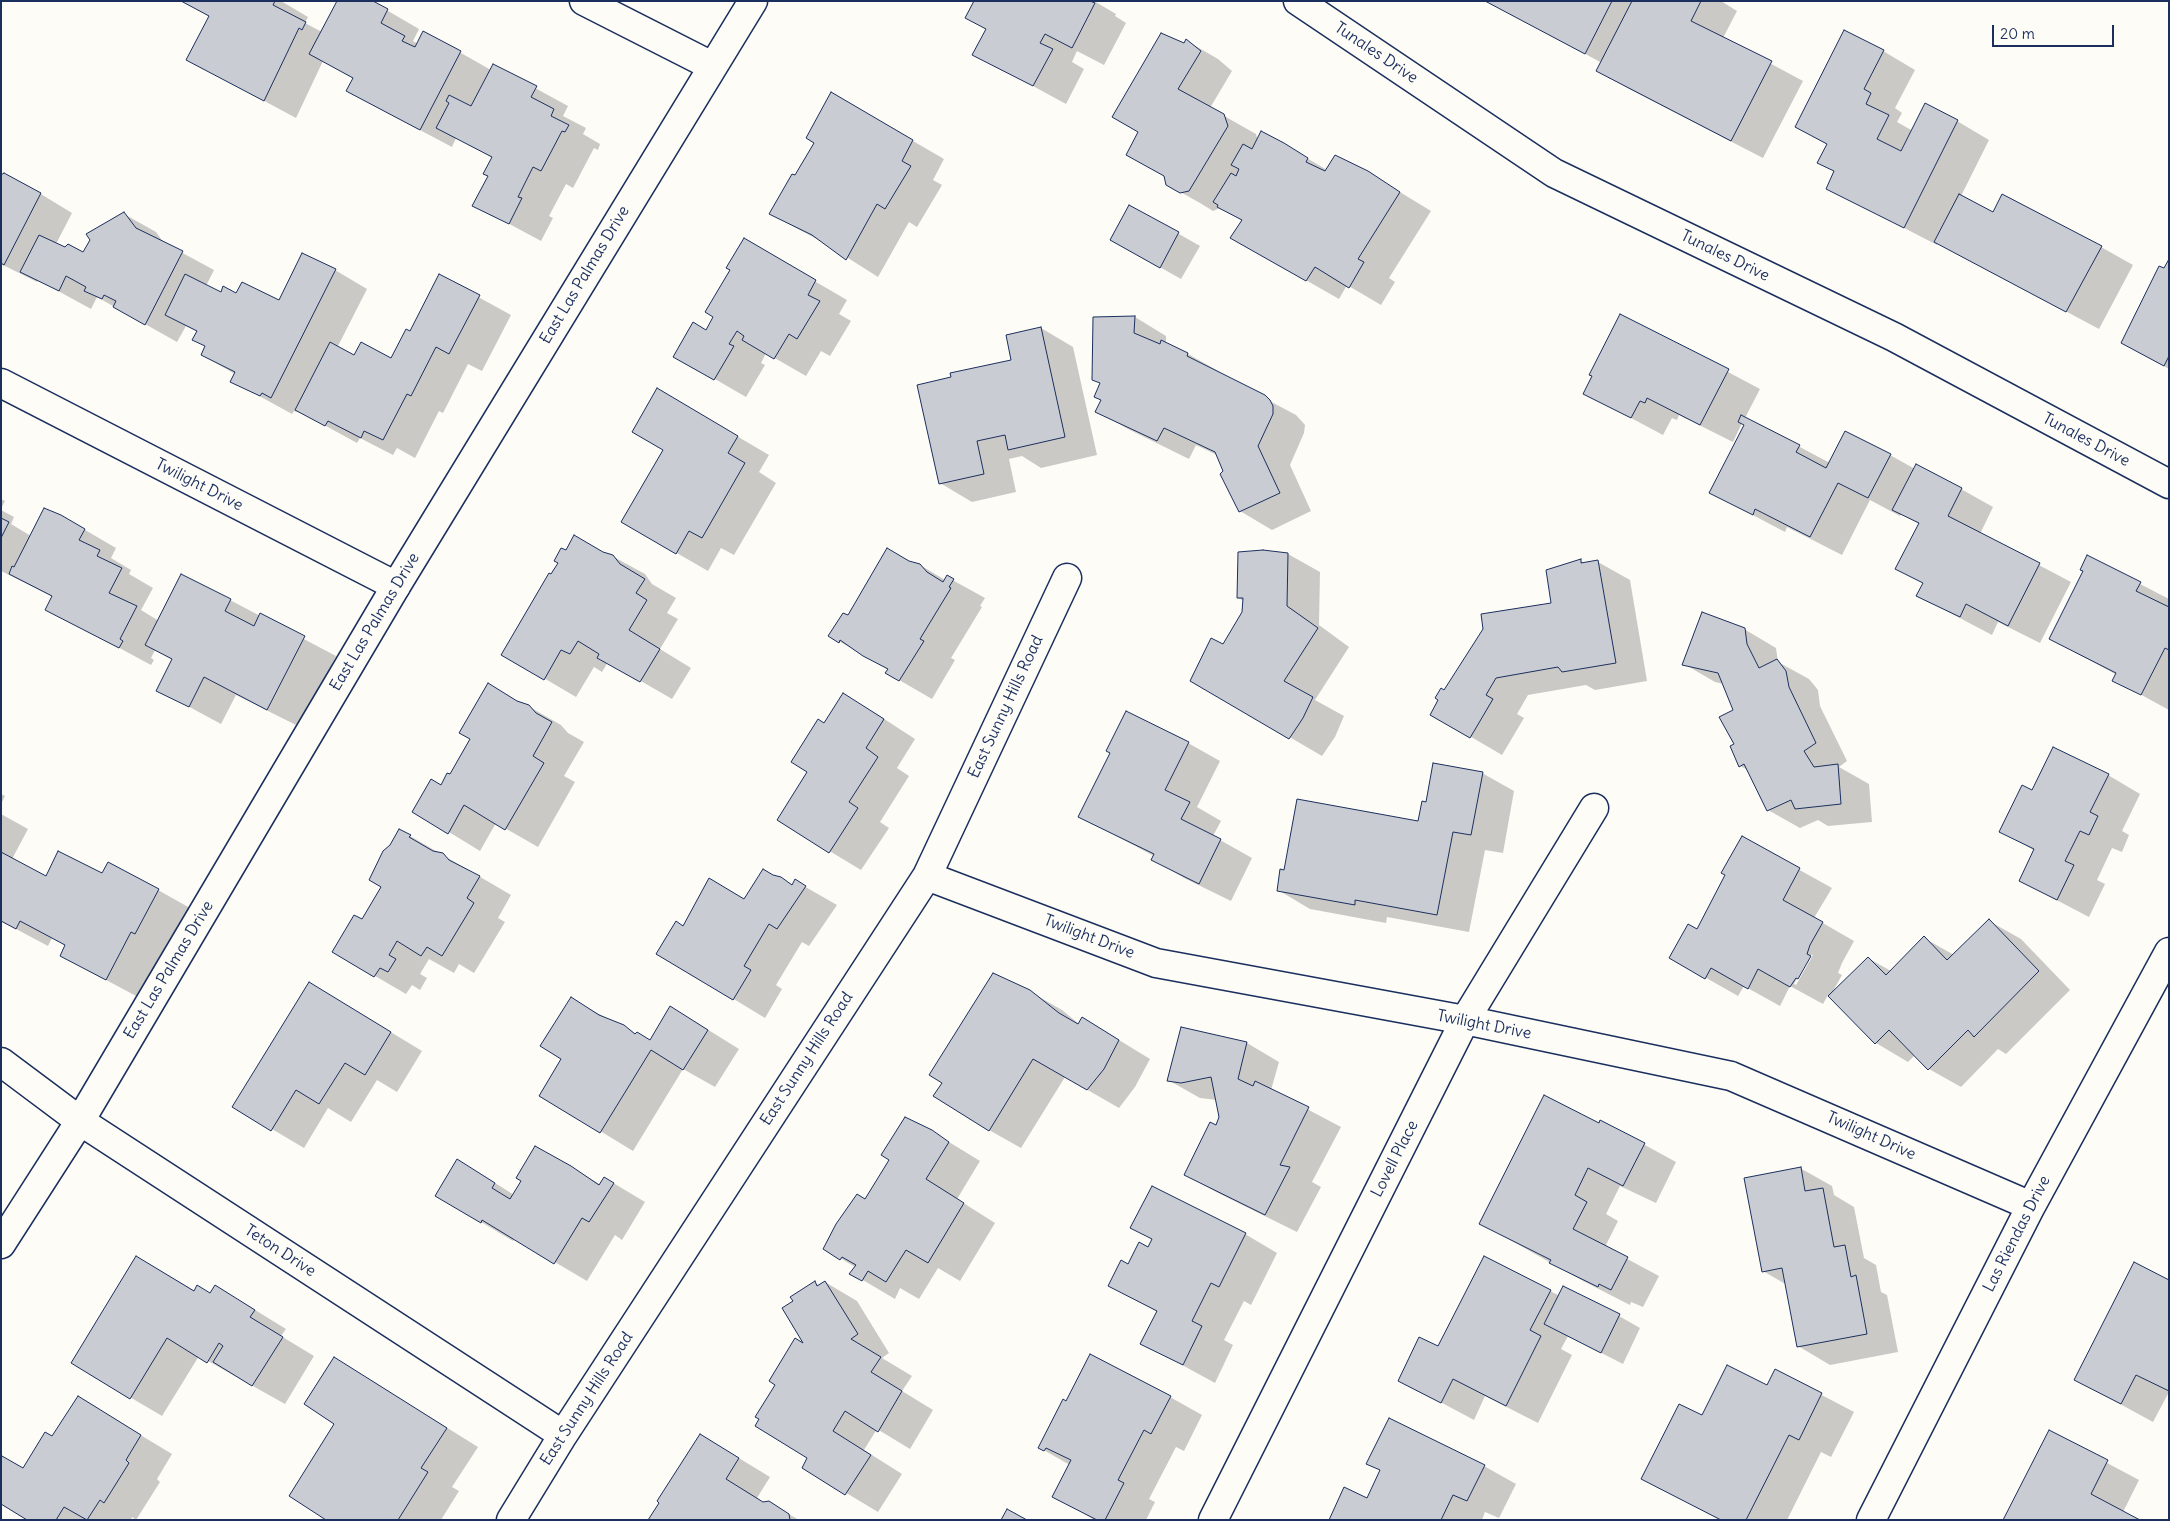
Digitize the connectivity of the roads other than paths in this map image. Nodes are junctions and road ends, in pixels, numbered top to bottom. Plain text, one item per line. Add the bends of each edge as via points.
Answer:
1 (584, 1) edge
2 (753, 1) edge
3 (1298, 1) edge
4 (712, 66) junction
5 (1, 383) edge
6 (2169, 484) edge
7 (1067, 578) dead end
8 (396, 586) junction
9 (1594, 808) dead end
10 (927, 876) junction
11 (2169, 952) edge
12 (1465, 1020) junction
13 (1, 1062) edge
14 (80, 1121) junction
15 (2030, 1206) junction
16 (1, 1244) edge
17 (563, 1435) junction
18 (511, 1520) edge
19 (1213, 1520) edge
20 (1871, 1520) edge

1 - 4 street
2 - 4 street, East Las Palmas Drive
3 - 6 street, Tunales Drive via 1554,173 1894,337
4 - 8 street, East Las Palmas Drive
5 - 8 street, Twilight Drive
7 - 10 street, East Sunny Hills Road
8 - 14 street, East Las Palmas Drive
9 - 12 street, Lovell Place
10 - 12 street, Twilight Drive via 1156,962
10 - 17 street, East Sunny Hills Road
11 - 15 street, Las Riendas Drive
12 - 15 street, Twilight Drive via 1731,1076
12 - 19 street, Lovell Place
13 - 14 street, Teton Drive
14 - 16 street, East Las Palmas Drive
14 - 17 street, Teton Drive
15 - 20 street, Las Riendas Drive
17 - 18 street, East Sunny Hills Road

